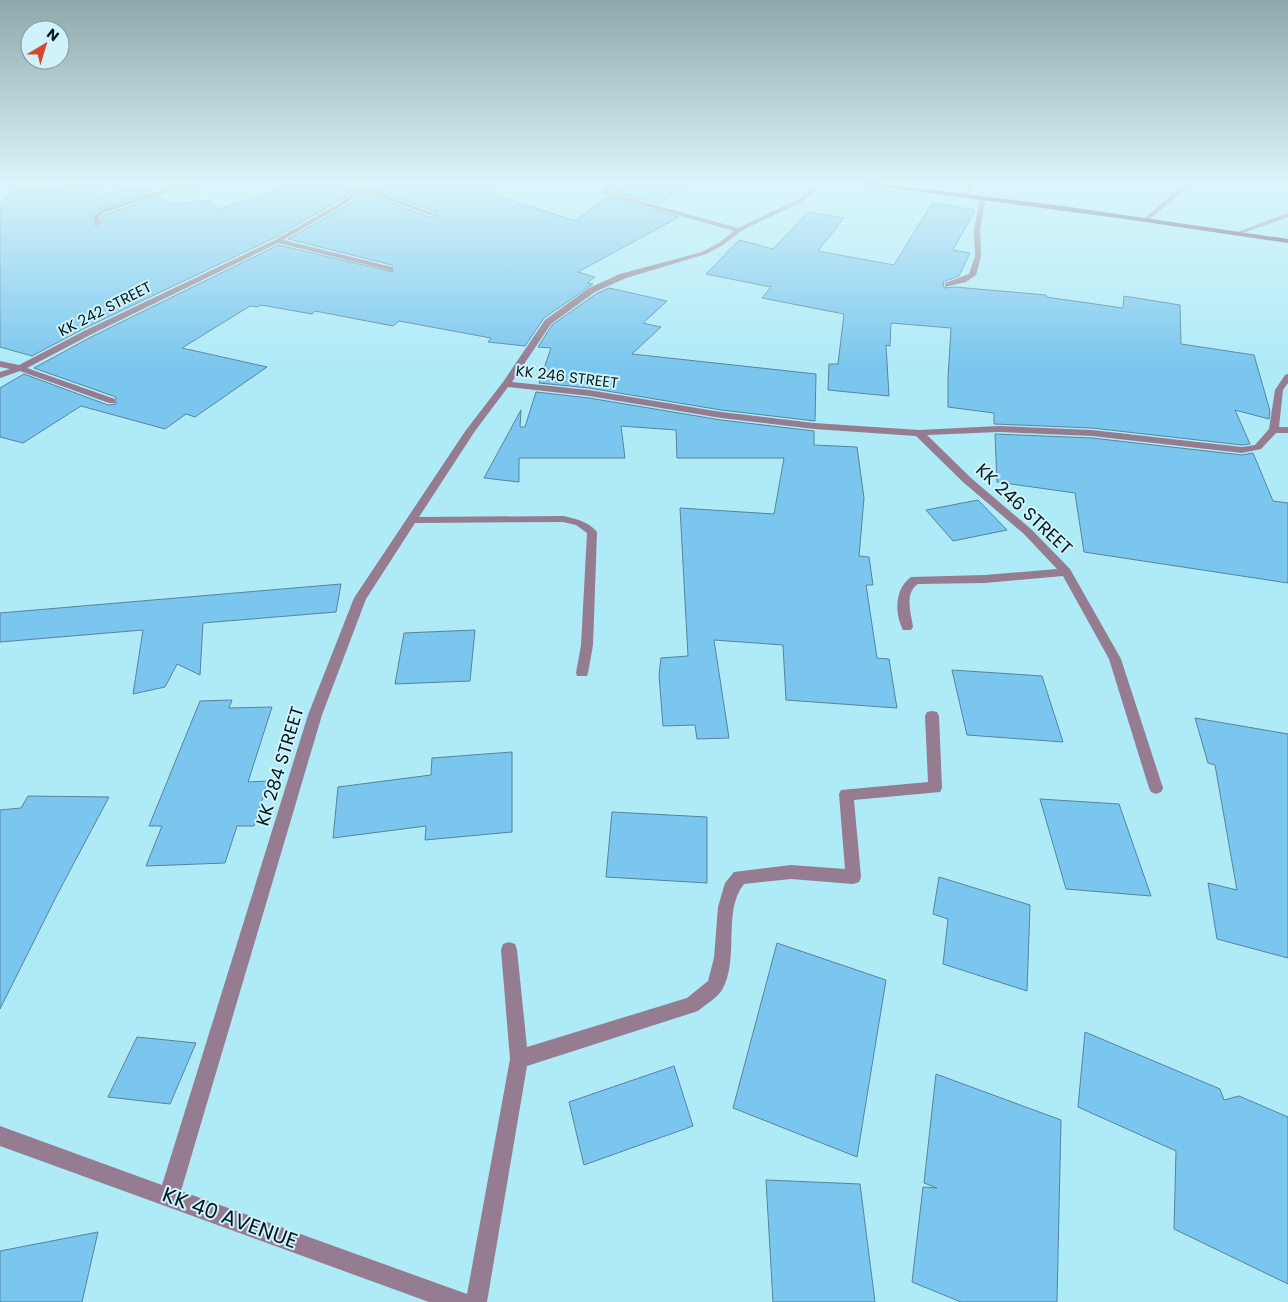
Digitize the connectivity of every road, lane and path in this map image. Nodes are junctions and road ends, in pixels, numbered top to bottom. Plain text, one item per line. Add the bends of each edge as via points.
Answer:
1 (273, 243) edge
2 (284, 243) edge
3 (722, 243) edge
4 (977, 243) edge
5 (389, 269) dead end
6 (948, 284) dead end
7 (0, 364) edge
8 (20, 368) junction
9 (0, 375) edge
10 (1288, 377) edge
11 (506, 384) junction
12 (112, 400) dead end
13 (1274, 430) junction
14 (1288, 430) edge
15 (919, 433) junction
16 (410, 520) junction
17 (1066, 572) junction
18 (907, 627) dead end
19 (582, 673) dead end
20 (932, 716) dead end
21 (1156, 788) dead end
22 (509, 950) dead end
23 (519, 1059) junction
24 (0, 1136) edge
25 (169, 1196) junction
26 (459, 1302) edge
27 (476, 1302) edge

1 - 8 street, KK 242 STREET via 87,332
2 - 5 street
3 - 11 street, KK 246 STREET via 704,253 623,276 592,290 548,322
4 - 6 street via 978,256 972,275
7 - 8 street
8 - 9 street, KK 242 STREET
8 - 12 street
10 - 13 street via 1279,390
11 - 15 street, KK 246 STREET via 588,393 721,415 814,426
11 - 16 street, KK 284 STREET
13 - 14 street
13 - 15 street, KK 246 STREET via 1258,447 1242,450 1083,433 999,429
15 - 17 street, KK 246 STREET via 967,480 1028,532
16 - 19 street via 563,519 580,523 592,532 587,645
16 - 25 street, KK 284 STREET via 360,598 315,715
17 - 18 street via 915,580 904,590
17 - 21 street, KK 246 STREET via 1115,659
20 - 23 street via 935,788 846,794 853,877 791,872 740,877 731,888 728,901 722,958 715,986 692,1005
22 - 23 street
23 - 27 street
24 - 25 street, KK 40 AVENUE
25 - 26 street, KK 40 AVENUE

